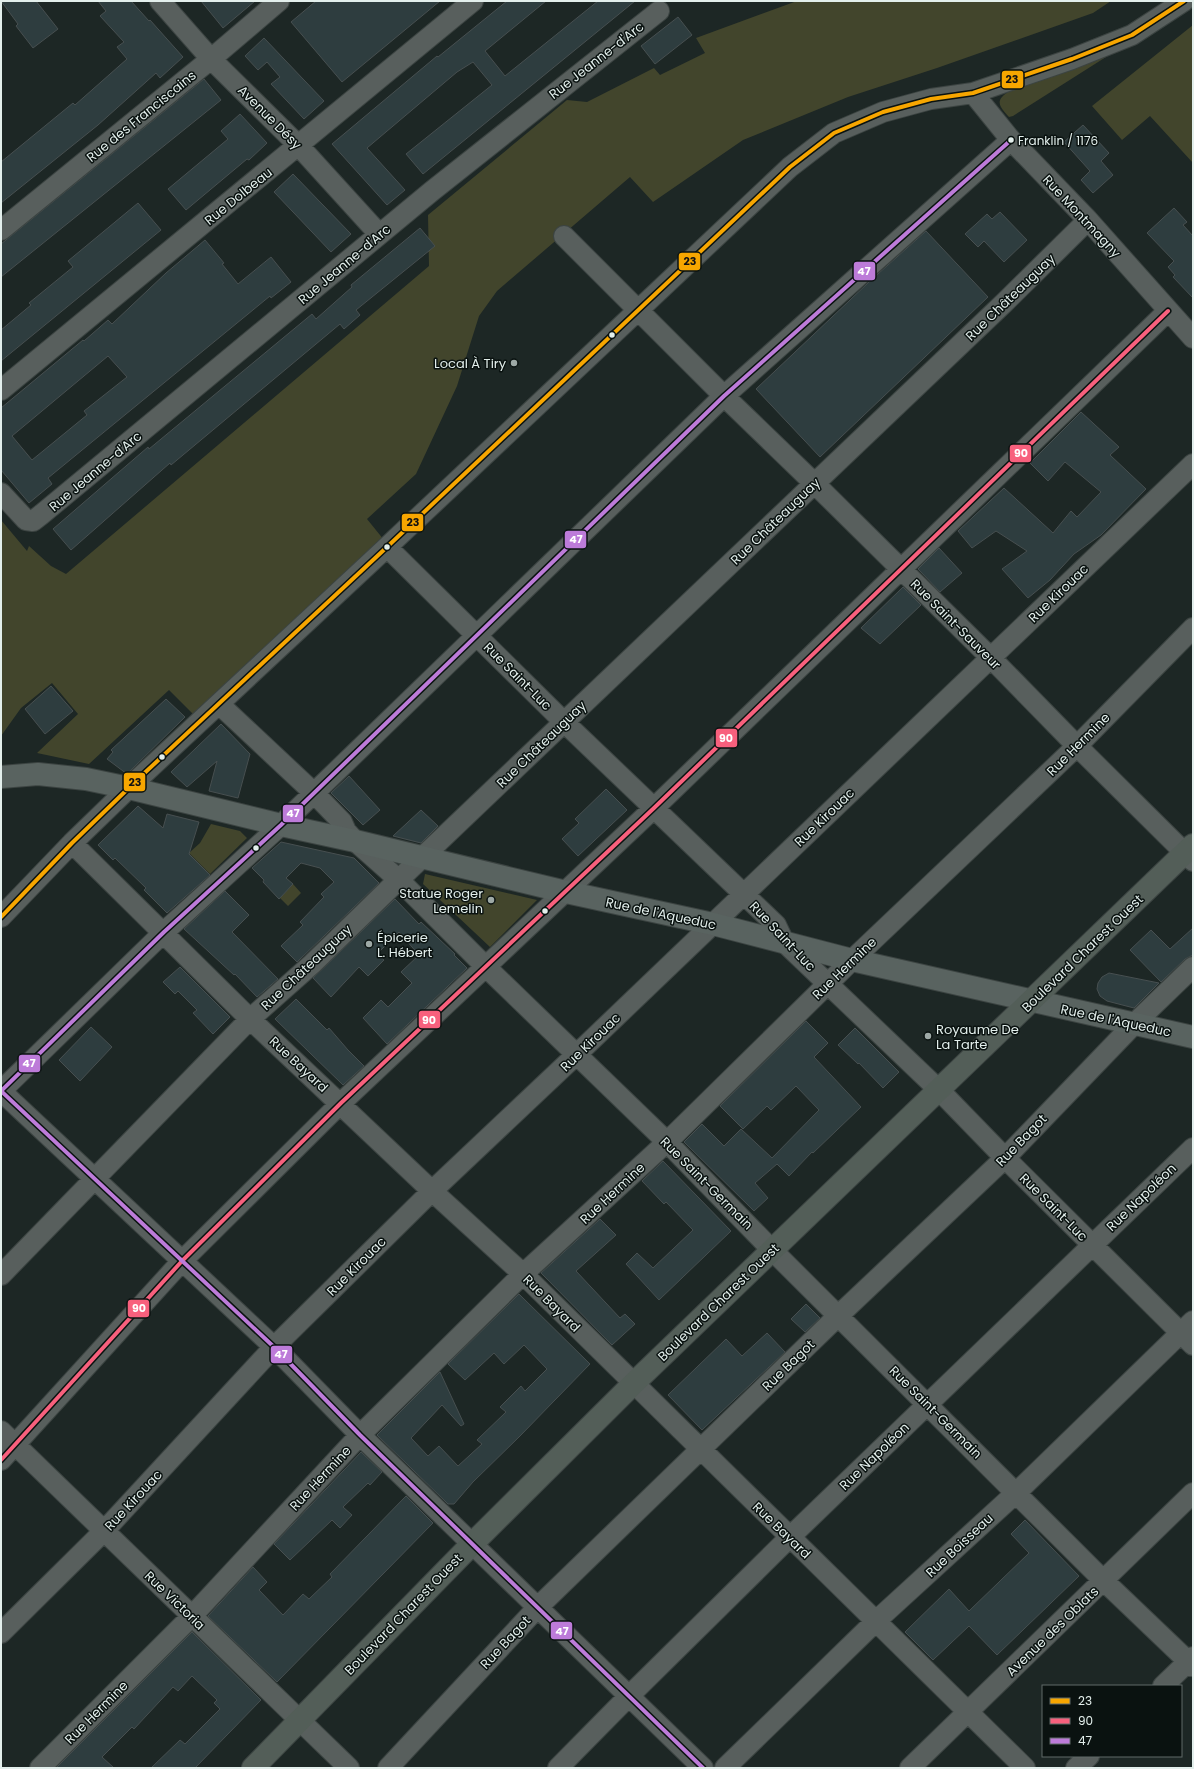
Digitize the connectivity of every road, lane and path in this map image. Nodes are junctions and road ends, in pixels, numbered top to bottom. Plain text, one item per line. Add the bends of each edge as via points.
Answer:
1 (160, 1) edge
2 (280, 1) edge
3 (473, 1) edge
4 (1184, 1) edge
5 (659, 11) dead end
6 (211, 59) junction
7 (973, 93) junction
8 (1011, 140) junction
9 (299, 146) junction
10 (1088, 220) junction
11 (1, 230) edge
12 (379, 234) junction
13 (564, 236) dead end
14 (638, 309) junction
15 (1168, 311) junction
16 (1193, 338) edge
17 (1, 390) edge
18 (724, 396) junction
19 (1193, 464) edge
20 (814, 483) junction
21 (1, 493) edge
22 (387, 547) junction
23 (902, 570) junction
24 (1193, 628) edge
25 (476, 634) junction
26 (991, 658) junction
27 (220, 704) junction
28 (564, 722) junction
29 (1076, 746) junction
30 (1, 777) edge
31 (129, 788) junction
32 (314, 793) junction
33 (654, 808) junction
34 (281, 825) junction
35 (355, 841) junction
36 (72, 843) junction
37 (1190, 853) edge
38 (422, 857) junction
39 (399, 880) junction
40 (566, 892) junction
41 (743, 895) junction
42 (1, 917) edge
43 (713, 924) junction
44 (164, 932) junction
45 (784, 942) junction
46 (852, 960) junction
47 (486, 967) junction
48 (1193, 967) edge
49 (828, 983) junction
50 (1032, 1001) junction
51 (250, 1019) junction
52 (1134, 1024) junction
53 (1193, 1037) edge
54 (576, 1055) junction
55 (1, 1091) edge
56 (940, 1091) junction
57 (341, 1103) junction
58 (667, 1142) junction
59 (1193, 1148) edge
60 (1005, 1158) junction
61 (94, 1179) junction
62 (432, 1191) junction
63 (1092, 1245) junction
64 (772, 1250) junction
65 (182, 1261) junction
66 (523, 1274) junction
67 (1, 1275) edge
68 (838, 1316) junction
69 (1189, 1333) edge
70 (274, 1347) junction
71 (633, 1384) junction
72 (928, 1405) junction
73 (1, 1431) edge
74 (360, 1435) junction
75 (16, 1446) junction
76 (700, 1449) junction
77 (1, 1460) edge
78 (1017, 1492) junction
79 (1193, 1493) edge
80 (104, 1531) junction
81 (790, 1538) junction
82 (473, 1543) junction
83 (1104, 1581) junction
84 (538, 1607) junction
85 (192, 1616) junction
86 (876, 1621) junction
87 (1, 1633) edge
88 (1192, 1661) edge
89 (1164, 1685) edge
90 (629, 1696) junction
91 (968, 1711) junction
92 (300, 1719) junction
93 (1088, 1757) edge
94 (40, 1768) edge
95 (253, 1768) edge
96 (349, 1768) edge
97 (388, 1768) edge
98 (558, 1768) edge
99 (703, 1768) edge
100 (724, 1768) edge
101 (910, 1768) edge
102 (1025, 1768) edge
103 (1076, 1768) edge

1 - 6 street, Avenue Désy
2 - 6 street, Rue des Franciscains
3 - 9 street, Rue Dolbeau
4 - 7 street via 1132,35
5 - 12 street, Rue Jeanne-d'Arc
6 - 9 street, Avenue Désy
6 - 11 street, Rue des Franciscains
7 - 8 street, Rue Montmagny
7 - 14 street via 931,99 883,112 834,133 790,167
8 - 10 street, Rue Montmagny
8 - 18 street
9 - 12 street, Avenue Désy
9 - 17 street, Rue Dolbeau
10 - 15 street, Rue Montmagny
10 - 20 street, Rue Châteauguay
12 - 21 street, Rue Jeanne-d'Arc via 33,521 26,520
13 - 14 street, Rue Saint-Sauveur
14 - 18 street, Rue Saint-Sauveur
14 - 22 street
15 - 16 street, Rue Montmagny
15 - 23 street
18 - 20 street, Rue Saint-Sauveur
18 - 25 street
19 - 26 street, Rue Kirouac
20 - 23 street, Rue Saint-Sauveur
20 - 28 street, Rue Châteauguay
22 - 25 street, Rue Saint-Luc
22 - 27 street
23 - 26 street, Rue Saint-Sauveur
23 - 33 street
24 - 29 street, Rue Hermine
25 - 28 street, Rue Saint-Luc
25 - 32 street
26 - 29 street, Rue Saint-Sauveur
26 - 41 street, Rue Kirouac
27 - 31 street
27 - 32 street, Rue Saint-Germain
28 - 33 street, Rue Saint-Luc
28 - 38 street, Rue Châteauguay
29 - 37 street, Rue Saint-Sauveur
29 - 46 street, Rue Hermine
30 - 31 street, Rue de l'Aqueduc via 38,774 86,779
31 - 34 street, Rue de l'Aqueduc
31 - 36 street
32 - 34 street
32 - 35 street, Rue Saint-Germain via 342,822 346,832
33 - 40 street
33 - 41 street, Rue Saint-Luc
34 - 35 street, Rue de l'Aqueduc
34 - 44 street
35 - 38 street, Rue de l'Aqueduc
35 - 39 street, Rue Saint-Germain
36 - 42 street
36 - 44 street, Rue Bayard
37 - 50 main road, Boulevard Charest Ouest
38 - 39 street, Rue Châteauguay
38 - 40 street, Rue de l'Aqueduc
39 - 47 street, Rue Saint-Germain
39 - 51 street, Rue Châteauguay via 312,964
40 - 43 street, Rue de l'Aqueduc
40 - 47 street
41 - 43 street, Rue Kirouac
41 - 45 street, Rue Saint-Luc via 776,925
43 - 45 street, Rue de l'Aqueduc
43 - 54 street, Rue Kirouac
44 - 51 street, Rue Bayard
44 - 55 street
45 - 46 street, Rue de l'Aqueduc
45 - 49 street, Rue Saint-Luc
46 - 49 street, Rue Hermine
46 - 50 street, Rue de l'Aqueduc
47 - 54 street, Rue Saint-Germain
47 - 57 street
48 - 52 street, Rue Bagot
49 - 56 street, Rue Saint-Luc
49 - 58 street, Rue Hermine
50 - 52 street, Rue de l'Aqueduc
50 - 56 main road, Boulevard Charest Ouest
51 - 57 street, Rue Bayard
51 - 61 street, Rue Châteauguay
52 - 53 street, Rue de l'Aqueduc
52 - 60 street, Rue Bagot
54 - 58 street, Rue Saint-Germain
54 - 62 street, Rue Kirouac
55 - 61 street
56 - 60 street, Rue Saint-Luc
56 - 64 main road, Boulevard Charest Ouest
57 - 62 street, Rue Bayard
57 - 65 street
58 - 64 street, Rue Saint-Germain
58 - 66 street, Rue Hermine
59 - 63 street, Rue Napoléon
60 - 63 street, Rue Saint-Luc
60 - 68 street, Rue Bagot
61 - 65 street
61 - 67 street, Rue Châteauguay
62 - 66 street, Rue Bayard
62 - 70 street, Rue Kirouac
63 - 69 street, Rue Saint-Luc
63 - 72 street, Rue Napoléon
64 - 68 street, Rue Saint-Germain
64 - 71 main road, Boulevard Charest Ouest
65 - 70 street
65 - 75 street
66 - 71 street, Rue Bayard
66 - 74 street, Rue Hermine
68 - 72 street, Rue Saint-Germain
68 - 76 street, Rue Bagot
69 - 78 street, Rue Boisseau
70 - 74 street
70 - 80 street, Rue Kirouac
71 - 76 street, Rue Bayard
71 - 82 main road, Boulevard Charest Ouest
72 - 78 street, Rue Saint-Germain
72 - 81 street, Rue Napoléon
73 - 75 street, Rue Victoria
74 - 82 street
74 - 85 street, Rue Hermine
75 - 77 street
75 - 80 street, Rue Victoria
76 - 81 street, Rue Bayard
76 - 84 street, Rue Bagot
78 - 83 street, Rue Saint-Germain
78 - 86 street, Rue Boisseau
79 - 83 street, Avenue des Oblats
80 - 85 street, Rue Victoria
80 - 87 street, Rue Kirouac
81 - 86 street, Rue Bayard
81 - 90 street, Rue Napoléon
82 - 84 street
82 - 92 main road, Boulevard Charest Ouest
83 - 88 street, Rue Saint-Germain
83 - 91 street, Avenue des Oblats
84 - 90 street
84 - 97 street, Rue Bagot
85 - 92 street, Rue Victoria
85 - 94 street, Rue Hermine
86 - 91 street, Rue Bayard
86 - 100 street, Rue Boisseau
88 - 89 street
90 - 98 street, Rue Napoléon
90 - 99 street
91 - 101 street, Avenue des Oblats
91 - 102 street, Rue Bayard
92 - 95 main road, Boulevard Charest Ouest
92 - 96 street, Rue Victoria
93 - 103 street

